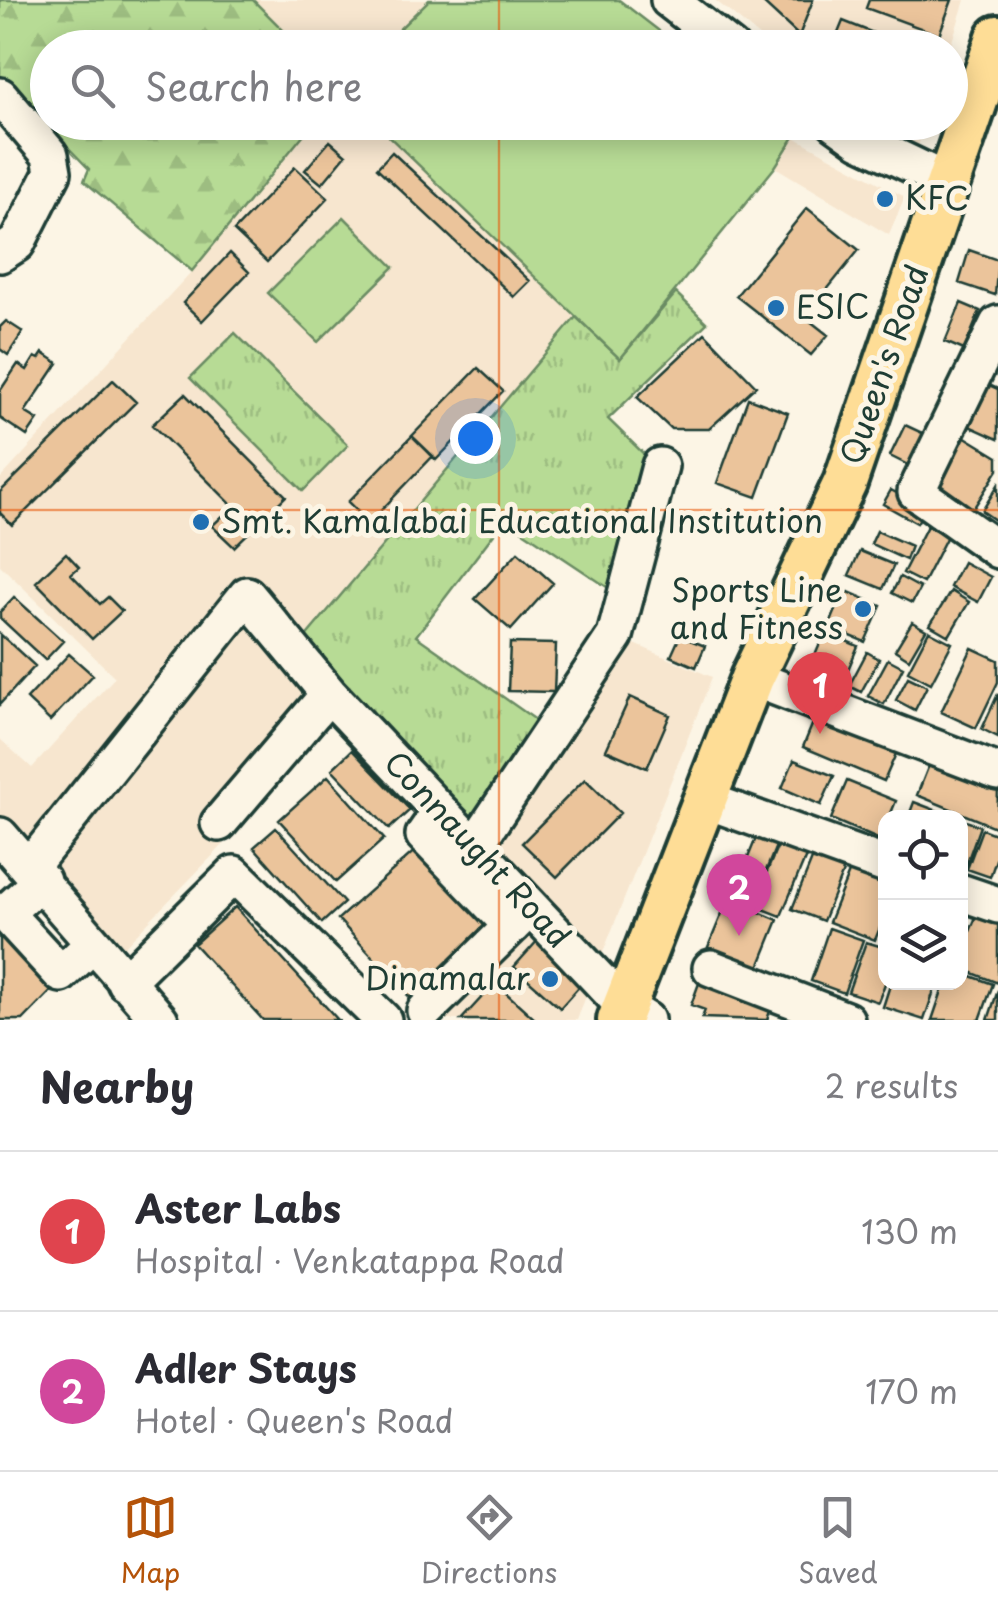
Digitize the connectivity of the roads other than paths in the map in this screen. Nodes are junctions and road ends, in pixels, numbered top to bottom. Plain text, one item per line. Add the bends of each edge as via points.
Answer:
1 (671, 1) edge
2 (708, 30) edge
3 (998, 37) edge
4 (0, 96) edge
5 (968, 124) edge
6 (30, 132) edge
7 (37, 140) edge
8 (860, 140) edge
9 (962, 140) edge
10 (948, 182) junction
11 (0, 254) edge
12 (998, 324) edge
13 (660, 466) dead end
14 (998, 550) edge
15 (752, 678) junction
16 (340, 704) junction
17 (998, 772) edge
18 (704, 800) junction
19 (440, 812) junction
20 (219, 823) dead end
21 (0, 836) edge
22 (474, 847) junction
23 (878, 862) edge
24 (32, 870) junction
25 (0, 889) edge
26 (968, 895) edge
27 (998, 905) edge
28 (521, 916) junction
29 (92, 945) junction
30 (711, 968) dead end
31 (125, 982) junction
32 (425, 1011) dead end
33 (630, 1015) edge
34 (160, 1020) edge
35 (383, 1020) edge
36 (846, 1020) edge

1 - 2 street
3 - 5 main road, Queen's Road
4 - 6 street
7 - 11 street via 53,172 17,243
8 - 10 street
9 - 10 main road, Queen's Road
10 - 15 main road, Queen's Road via 845,483
12 - 14 street via 916,492
13 - 22 street via 615,636
15 - 17 street
15 - 18 main road, Queen's Road
16 - 19 street, Connaught Road
16 - 20 street
16 - 24 street, Connaught Road via 246,595
18 - 23 street
18 - 33 main road, Queen's Road
19 - 22 street, Connaught Road
19 - 28 street via 424,836
21 - 24 street
22 - 28 street, Connaught Road
24 - 25 street
24 - 29 street
24 - 29 street via 6,913 61,974
26 - 27 street
28 - 32 street
28 - 33 street, Connaught Road
29 - 31 street
30 - 36 street
31 - 34 street
31 - 35 street via 234,874

